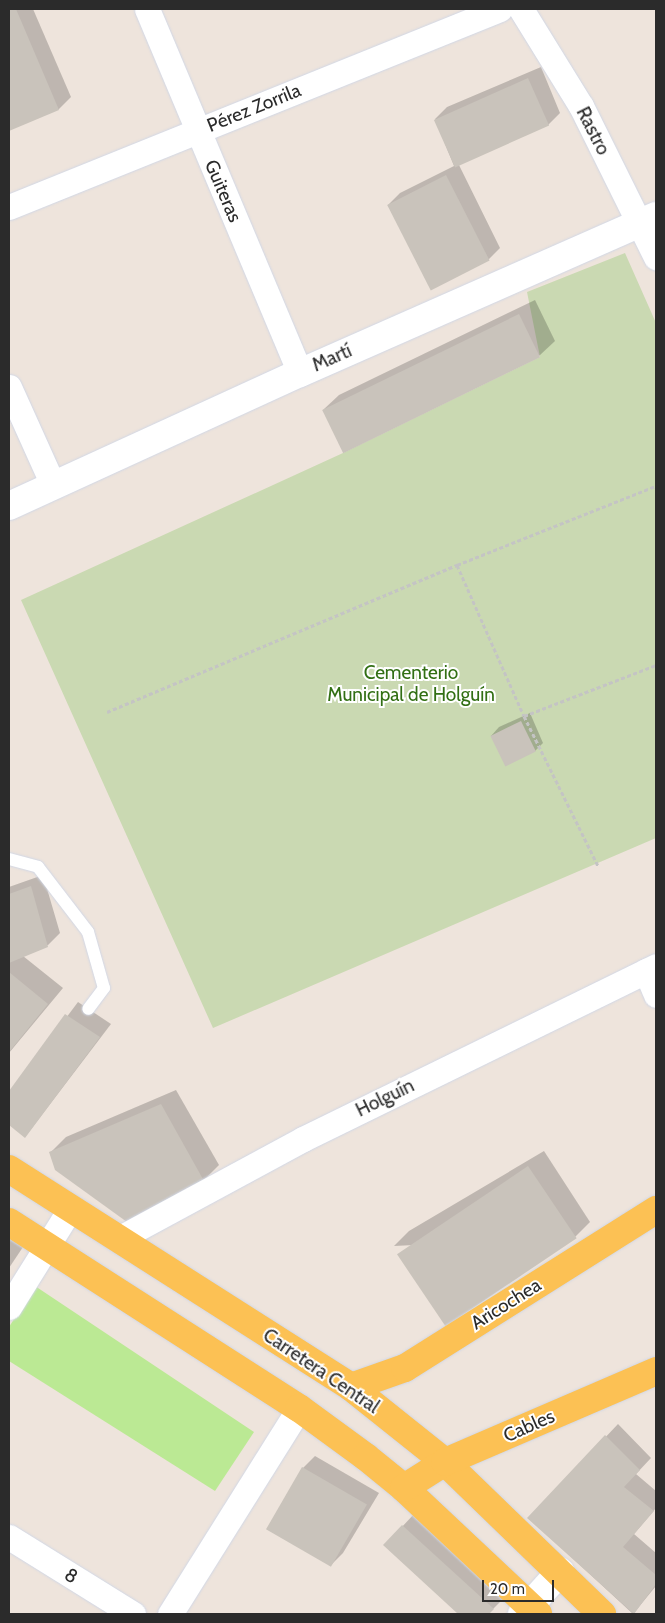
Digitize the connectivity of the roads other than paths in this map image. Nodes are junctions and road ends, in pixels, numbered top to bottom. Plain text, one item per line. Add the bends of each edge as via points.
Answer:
1 (147, 9) edge
2 (500, 9) edge
3 (522, 9) edge
4 (198, 131) junction
5 (9, 207) edge
6 (648, 219) edge
7 (656, 257) edge
8 (300, 372) junction
9 (9, 387) edge
10 (53, 485) junction
11 (9, 506) edge
12 (9, 859) edge
13 (651, 968) edge
14 (656, 995) edge
15 (88, 1009) dead end
16 (9, 1169) edge
17 (70, 1209) junction
18 (656, 1210) edge
19 (9, 1222) edge
20 (118, 1239) junction
21 (47, 1247) junction
22 (9, 1307) edge
23 (656, 1370) edge
24 (351, 1387) junction
25 (299, 1408) junction
26 (444, 1462) junction
27 (404, 1488) junction
28 (9, 1537) edge
29 (560, 1572) junction
30 (530, 1611) edge
31 (134, 1614) edge
32 (170, 1614) edge
33 (602, 1614) edge

1 - 4 street, Guiteras
2 - 4 street, Pérez Zorrila
3 - 6 street, Rastro
4 - 5 street, Pérez Zorrila
4 - 8 street, Guiteras
6 - 7 street, Rastro
6 - 8 main road, Martí
8 - 10 main road, Martí
9 - 10 street
10 - 11 main road, Martí
12 - 15 lane via 38,866 88,932 104,988
13 - 14 street
13 - 20 street, Holguín via 303,1139
16 - 17 main road, Carretera Central
17 - 20 main road, Carretera Central
17 - 21 street
18 - 24 main road, Aricochea via 405,1368
19 - 21 main road
20 - 24 main road, Carretera Central
21 - 22 street
21 - 25 main road
23 - 26 main road, Cables
24 - 26 main road, Carretera Central
25 - 27 main road
25 - 32 street
26 - 27 main road, Cables
26 - 29 main road, Carretera Central
27 - 30 main road
28 - 31 street, 8
29 - 30 main road
29 - 33 main road, Carretera Central

